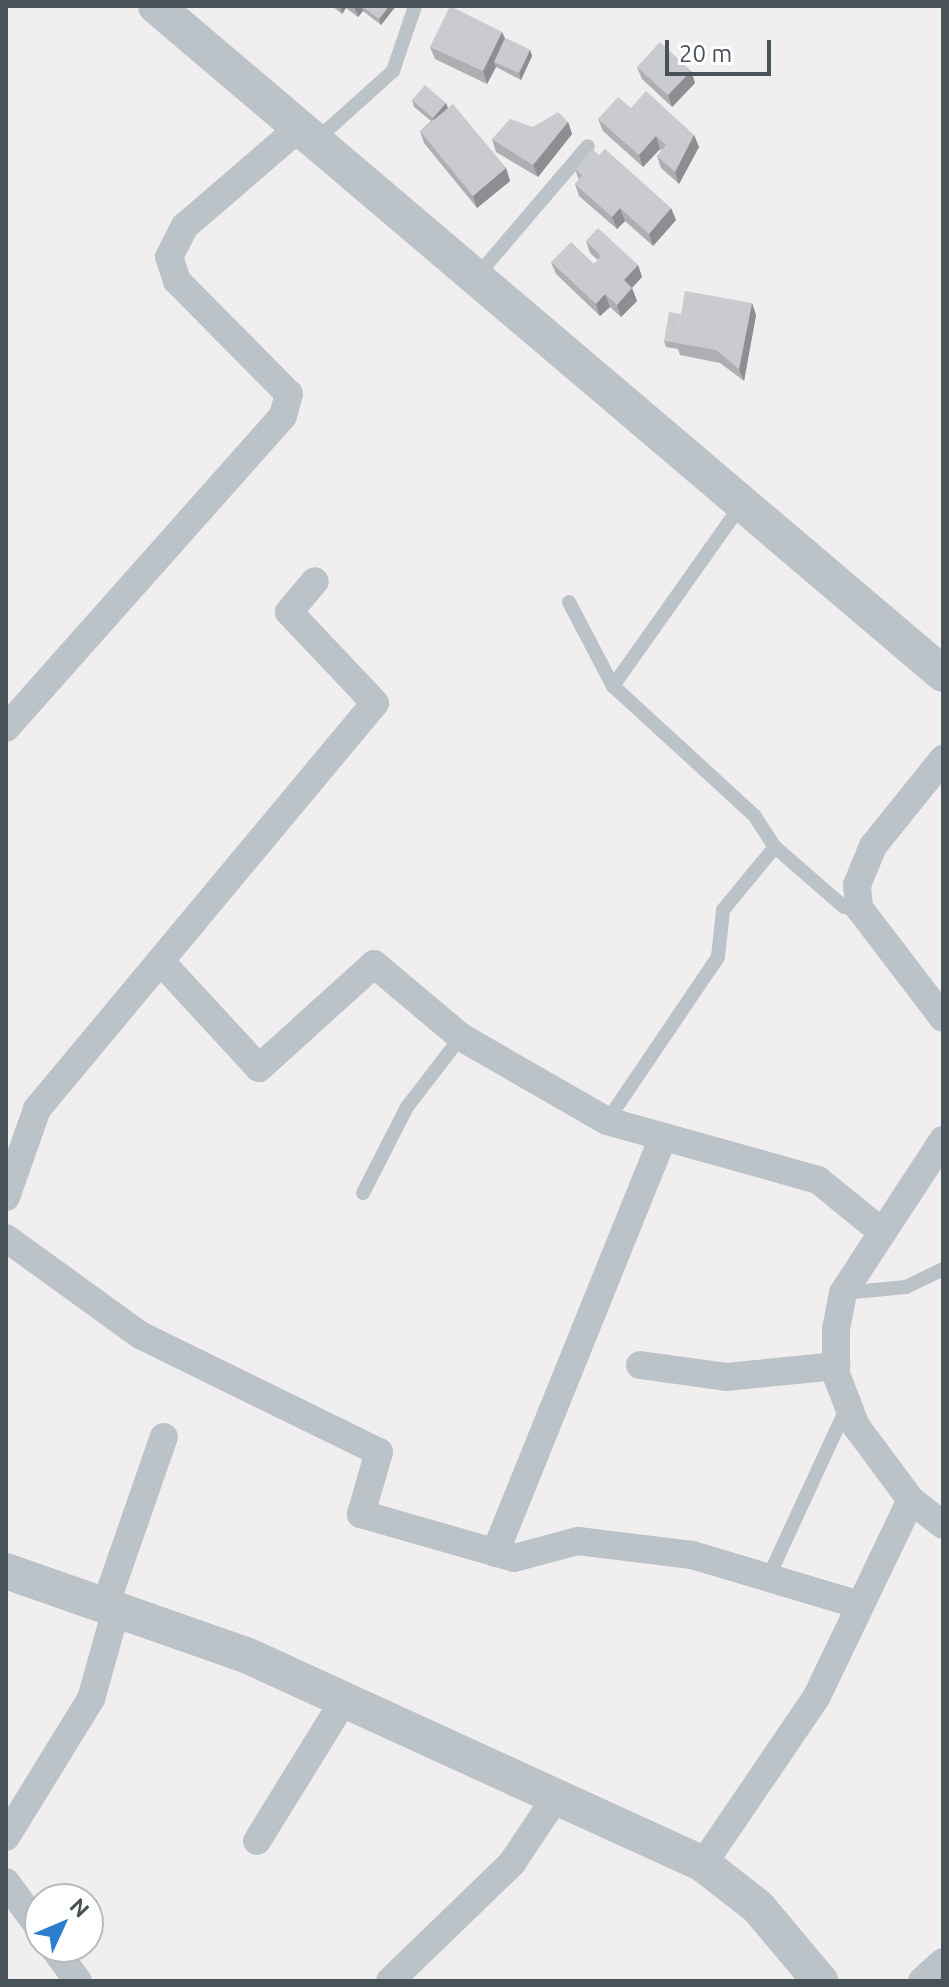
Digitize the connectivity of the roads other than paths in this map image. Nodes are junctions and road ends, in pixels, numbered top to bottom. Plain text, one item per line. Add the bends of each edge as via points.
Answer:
1 (156, 6) edge
2 (415, 6) edge
3 (307, 135) junction
4 (588, 146) dead end
5 (476, 277) junction
6 (743, 504) junction
7 (315, 581) dead end
8 (569, 602) dead end
9 (943, 674) edge
10 (613, 686) junction
11 (6, 728) edge
12 (943, 759) edge
13 (775, 847) junction
14 (859, 908) junction
15 (164, 965) junction
16 (943, 1018) edge
17 (461, 1037) junction
18 (607, 1121) junction
19 (662, 1140) junction
20 (943, 1140) edge
21 (10, 1160) edge
22 (363, 1193) dead end
23 (6, 1197) edge
24 (882, 1232) junction
25 (6, 1238) edge
26 (943, 1269) edge
27 (843, 1293) junction
28 (640, 1365) dead end
29 (836, 1366) junction
30 (848, 1405) junction
31 (164, 1437) dead end
32 (911, 1500) junction
33 (943, 1525) edge
34 (495, 1553) junction
35 (6, 1571) edge
36 (768, 1578) junction
37 (860, 1605) junction
38 (111, 1608) junction
39 (344, 1700) junction
40 (558, 1794) junction
41 (6, 1837) edge
42 (257, 1841) dead end
43 (703, 1864) junction
44 (6, 1882) edge
45 (24, 1907) edge
46 (943, 1962) edge
47 (65, 1963) edge
48 (78, 1981) edge
49 (390, 1981) edge
50 (820, 1981) edge
51 (922, 1981) edge

1 - 3 street
2 - 3 lane via 393,71
3 - 5 street
3 - 11 street via 185,226 169,257 177,281 289,394 283,416
4 - 5 lane
5 - 6 street
6 - 9 street
6 - 10 lane
7 - 15 street via 289,612 375,703 174,940
8 - 10 lane
10 - 13 lane via 754,815
12 - 14 street via 873,846 857,885
13 - 14 lane via 844,907
13 - 18 lane via 723,910 718,957
14 - 16 street
15 - 17 street via 259,1068 374,964
15 - 21 street via 37,1109
17 - 18 street
17 - 22 lane via 407,1107
18 - 19 street
19 - 24 street via 818,1180
19 - 34 street
20 - 24 street
21 - 23 street
24 - 27 street
25 - 34 street via 140,1335 379,1452 361,1514
26 - 27 lane via 906,1287
27 - 29 street
28 - 29 street via 726,1377
29 - 30 street
30 - 32 street
30 - 36 lane
31 - 38 street
32 - 33 street
32 - 37 street
34 - 36 street via 514,1558 578,1541 692,1555
35 - 38 street
36 - 37 street
37 - 43 street via 817,1696
38 - 39 street via 246,1655
38 - 41 street via 91,1699
39 - 40 street
39 - 42 street
40 - 43 street
40 - 49 street via 512,1863
43 - 50 street via 758,1907
44 - 45 street
46 - 51 street
47 - 48 street

